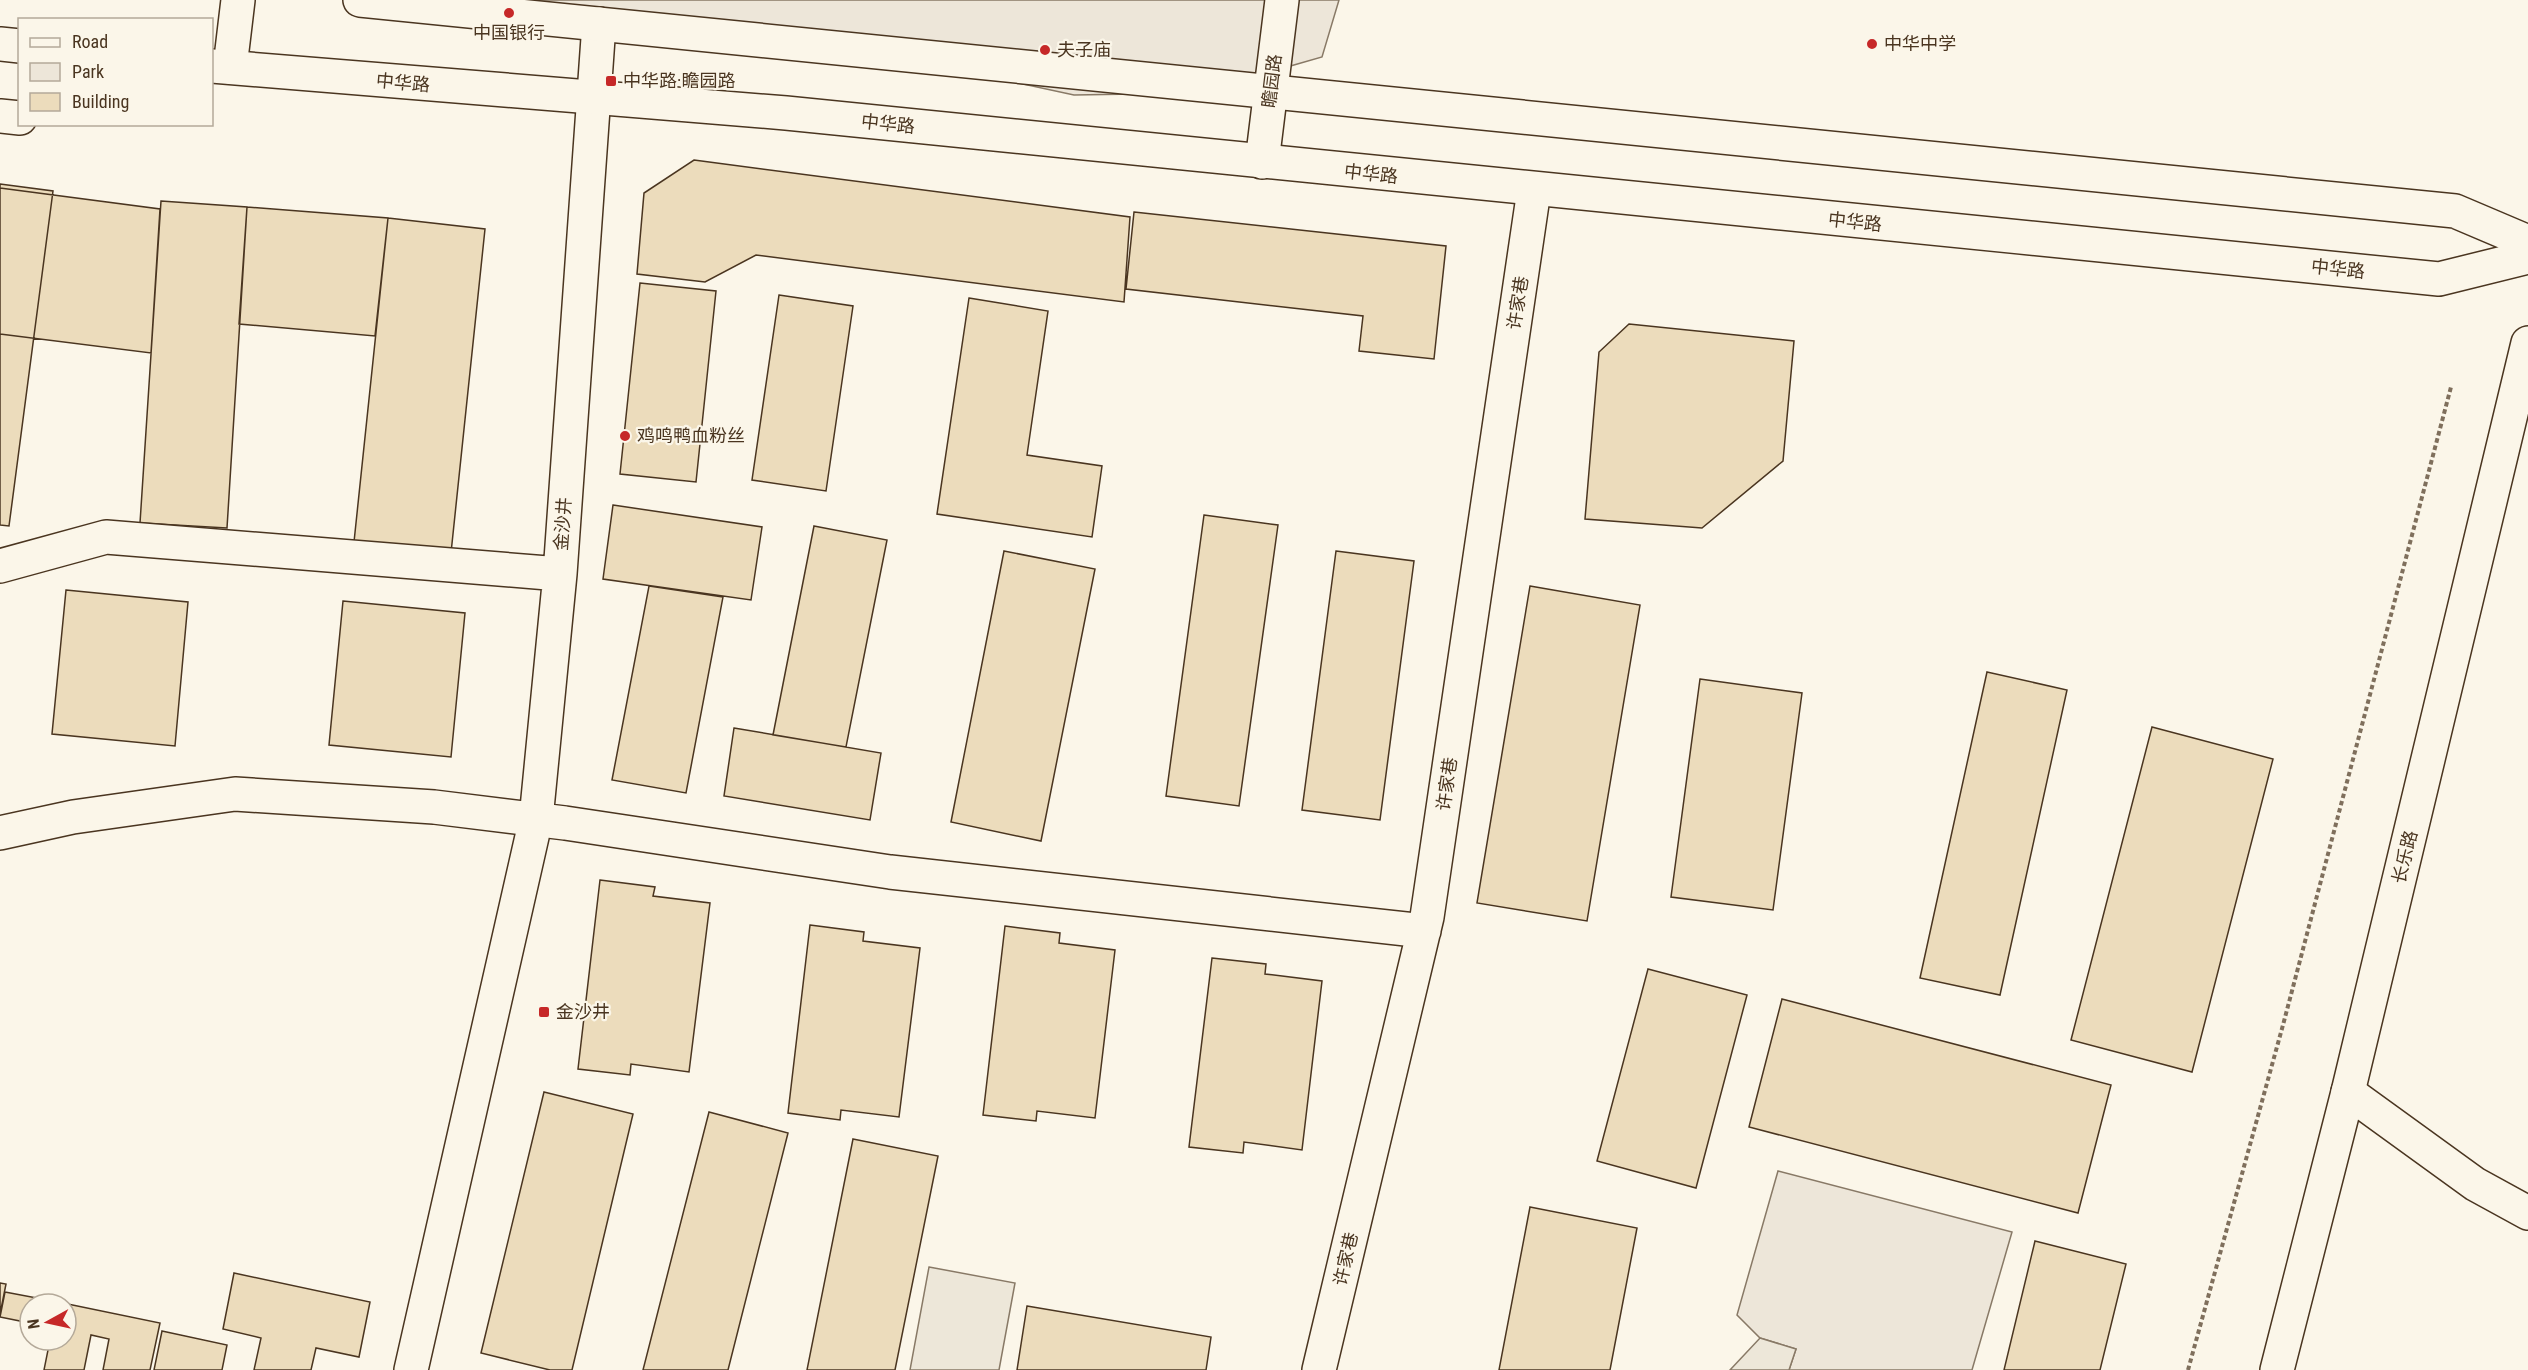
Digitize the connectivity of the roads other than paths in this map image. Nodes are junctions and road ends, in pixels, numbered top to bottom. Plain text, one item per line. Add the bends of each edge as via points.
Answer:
1 (238, 0) edge
2 (360, 0) edge
3 (1282, 0) edge
4 (599, 24) junction
5 (0, 44) edge
6 (18, 46) edge
7 (221, 67) edge
8 (593, 99) junction
9 (0, 116) edge
10 (18, 118) edge
11 (1262, 162) junction
12 (1534, 190) junction
13 (2528, 242) edge
14 (2528, 257) edge
15 (2528, 343) edge
16 (0, 566) edge
17 (560, 574) junction
18 (536, 819) junction
19 (0, 833) edge
20 (1424, 931) junction
21 (2348, 1092) junction
22 (2528, 1213) edge
23 (411, 1370) edge
24 (1319, 1370) edge
25 (2277, 1370) edge

1 - 7 main road
2 - 4 main road
3 - 11 main road, 瞻园路
4 - 8 main road, 金沙井
4 - 13 main road via 2455,211
5 - 6 main road
7 - 8 main road, 中华路
8 - 11 main road, 中华路 via 786,113
8 - 17 main road, 金沙井
9 - 10 main road
11 - 12 main road, 中华路
12 - 14 main road, 中华路 via 2439,279
12 - 20 main road, 许家巷
15 - 21 main road, 长乐路
16 - 17 main road via 106,537
17 - 18 main road, 金沙井
18 - 19 main road via 434,807 235,794 73,817
18 - 20 main road via 891,872
18 - 23 main road, 金沙井
20 - 24 main road, 许家巷
21 - 22 main road via 2475,1184
21 - 25 main road, 长乐路

